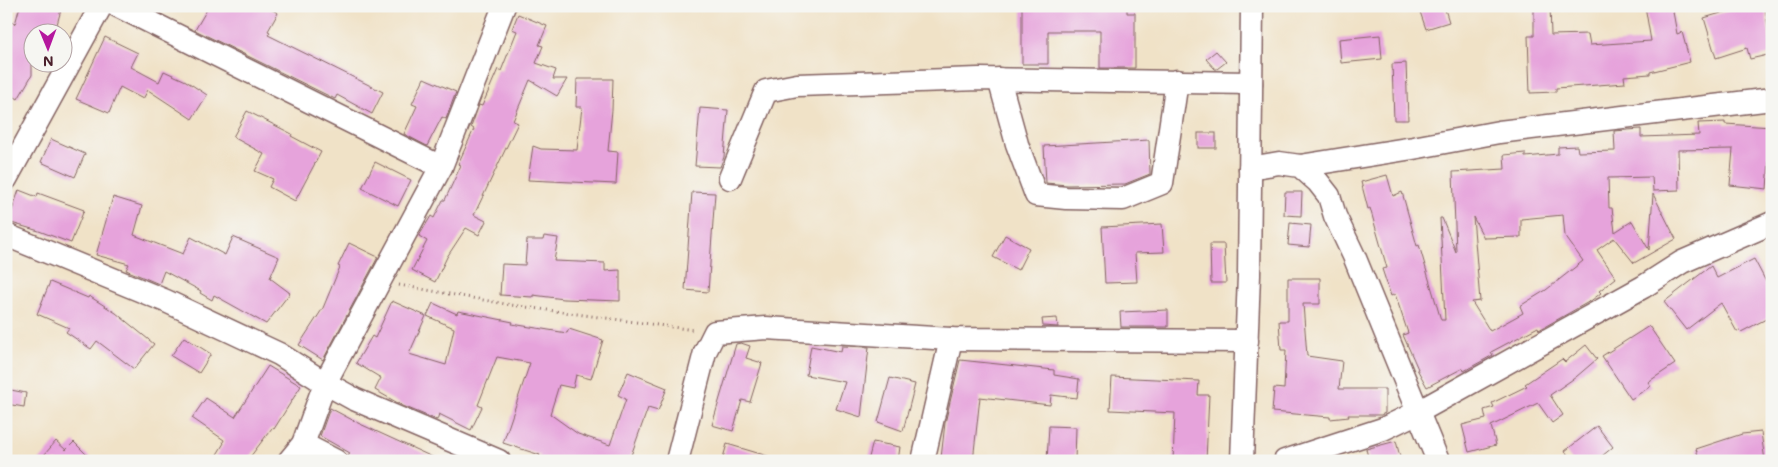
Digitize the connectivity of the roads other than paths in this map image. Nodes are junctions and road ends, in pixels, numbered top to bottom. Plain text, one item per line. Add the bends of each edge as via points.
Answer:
1 (101, 6) edge
2 (118, 6) edge
3 (504, 6) edge
4 (1252, 6) edge
5 (999, 79) junction
6 (1176, 82) junction
7 (1251, 82) junction
8 (1772, 99) edge
9 (441, 166) junction
10 (1300, 166) junction
11 (1250, 168) junction
12 (730, 178) dead end
13 (6, 179) edge
14 (1772, 223) edge
15 (6, 235) edge
16 (951, 339) junction
17 (1247, 341) junction
18 (325, 383) junction
19 (1418, 412) junction
20 (296, 453) edge
21 (336, 461) edge
22 (499, 461) edge
23 (677, 461) edge
24 (923, 461) edge
25 (1242, 461) edge
26 (1285, 461) edge
27 (1438, 461) edge

1 - 13 street
2 - 9 street
3 - 9 street
4 - 7 street
5 - 6 street
5 - 6 street via 1017,144 1036,195 1124,199 1162,183
5 - 12 street via 797,85 766,91
6 - 7 street
7 - 11 street
8 - 10 street via 1499,132
9 - 18 street
10 - 11 street via 1279,163
10 - 19 street via 1329,196 1334,216 1354,256
11 - 17 street
14 - 19 street via 1682,262
15 - 18 street via 166,301 279,354
16 - 17 street
16 - 23 street via 766,328 715,332 704,352
16 - 24 street
17 - 25 street
18 - 20 street
18 - 22 street via 354,399
19 - 26 street via 1383,429
19 - 27 street
20 - 21 street

